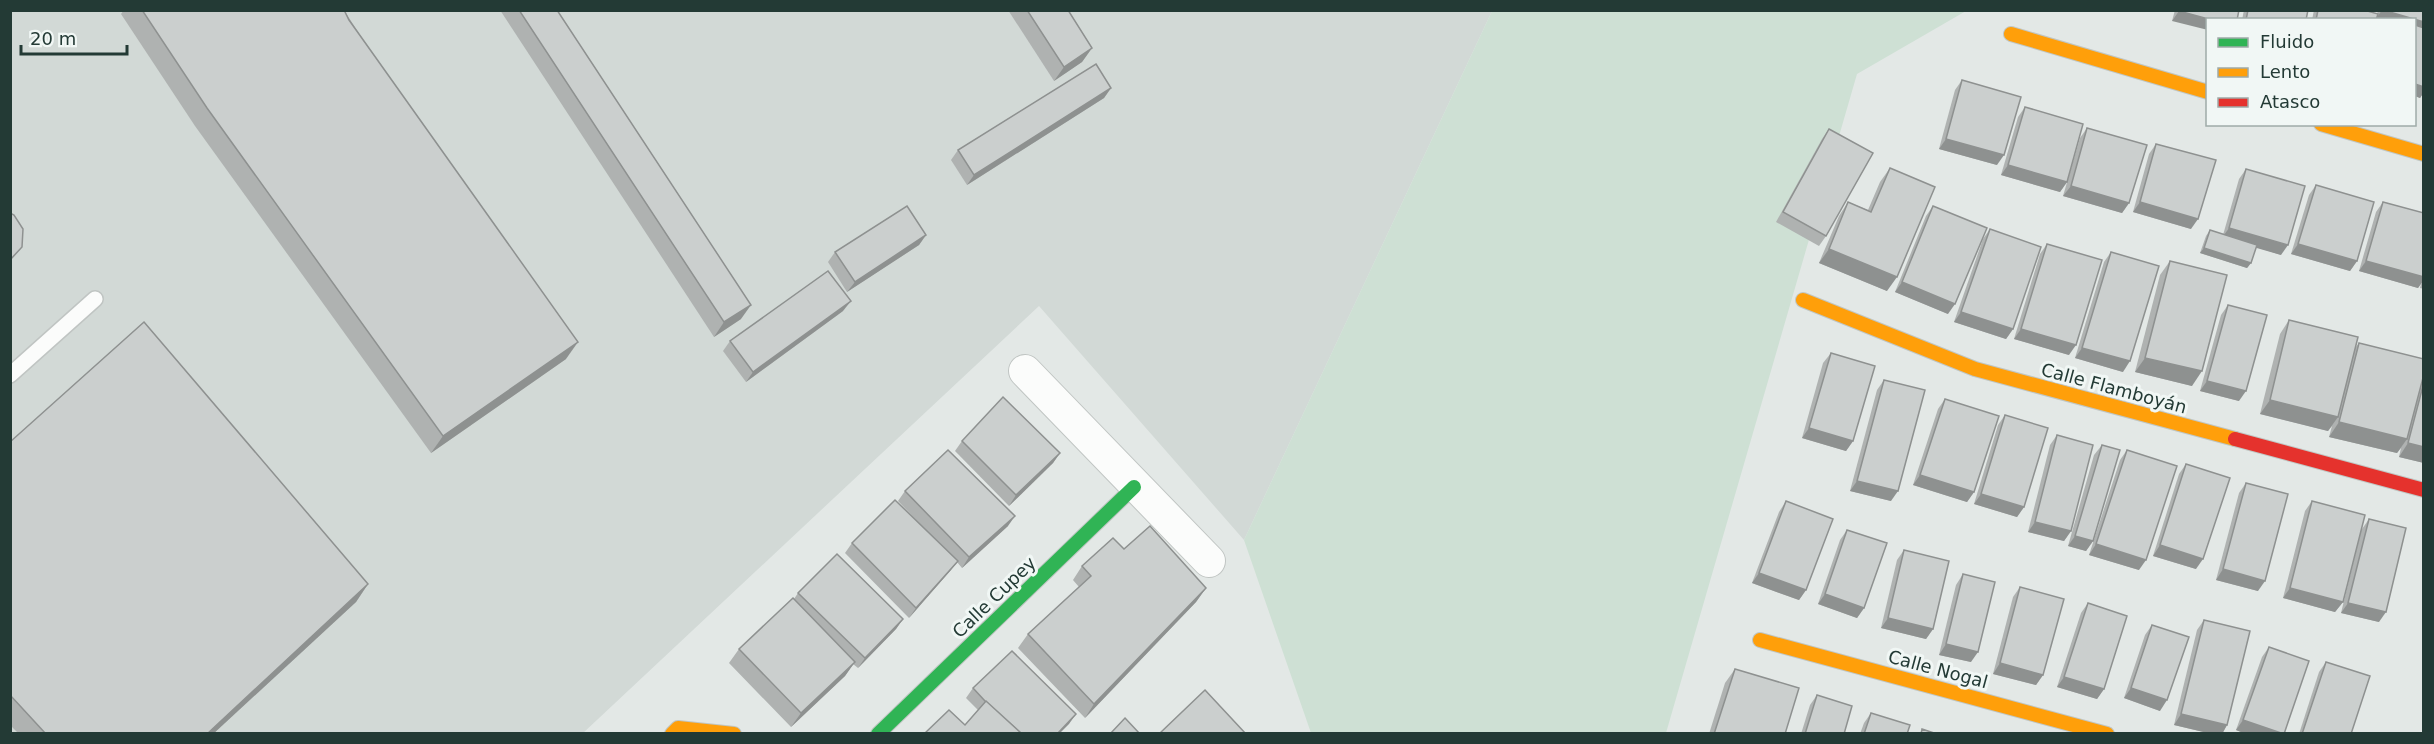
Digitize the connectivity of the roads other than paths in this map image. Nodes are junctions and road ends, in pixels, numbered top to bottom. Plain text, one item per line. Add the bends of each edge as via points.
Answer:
1 (2011, 34) dead end
2 (2206, 91) edge
3 (2328, 126) edge
4 (2424, 154) edge
5 (94, 299) dead end
6 (1803, 300) dead end
7 (1025, 371) dead end
8 (10, 375) edge
9 (1134, 487) junction
10 (2424, 490) edge
11 (1209, 561) dead end
12 (1760, 640) dead end
13 (672, 734) edge
14 (734, 734) edge
15 (878, 734) edge
16 (2107, 734) edge

1 - 2 street
3 - 4 street
5 - 8 lane
6 - 10 street, Calle Flamboyán via 1975,369
7 - 9 street
9 - 11 street
9 - 15 street, Calle Cupey
12 - 16 street, Calle Nogal
13 - 14 street via 678,728

